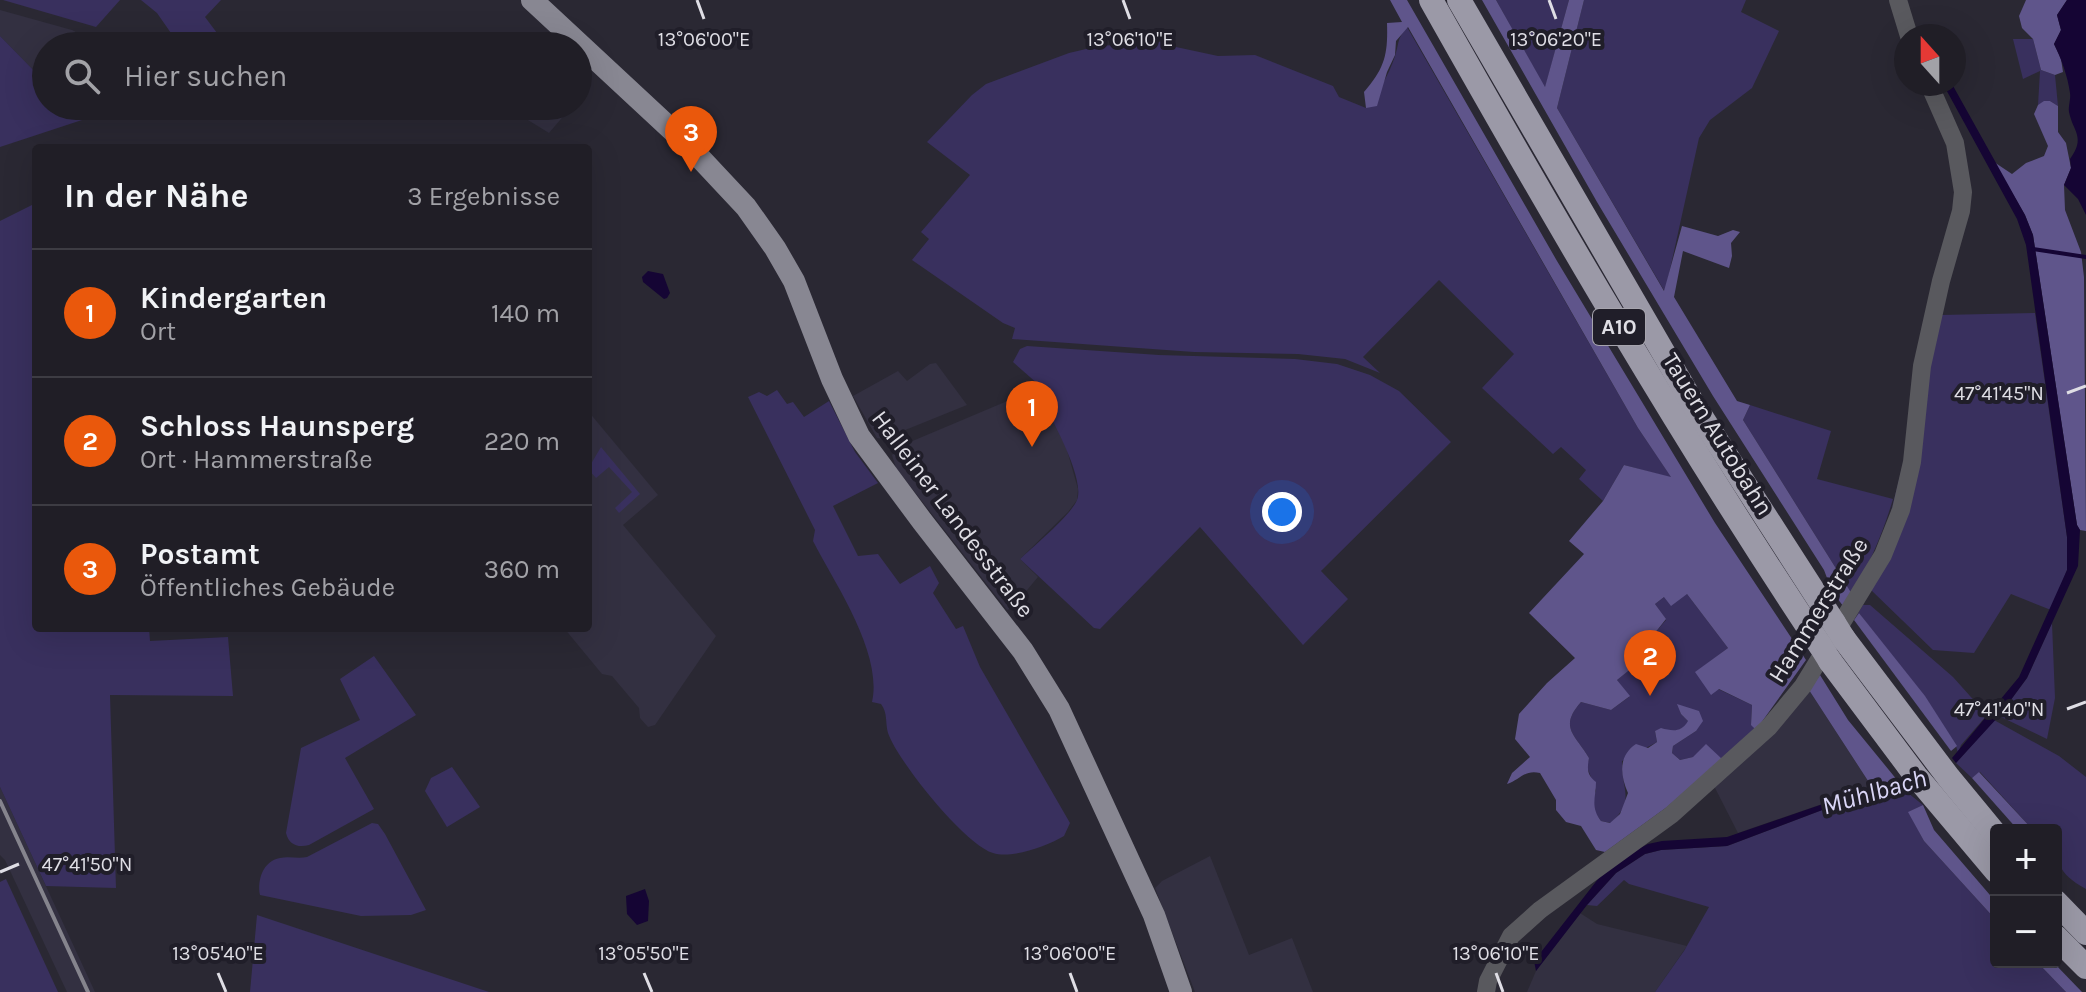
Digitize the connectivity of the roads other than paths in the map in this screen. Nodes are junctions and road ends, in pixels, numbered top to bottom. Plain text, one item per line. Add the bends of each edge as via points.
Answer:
1 (532, 0) edge
2 (1431, 0) edge
3 (1459, 0) edge
4 (1898, 0) edge
5 (1905, 24) edge
6 (566, 32) edge
7 (592, 56) edge
8 (1934, 96) edge
9 (1990, 828) edge
10 (1990, 864) edge
11 (2062, 908) edge
12 (2086, 933) edge
13 (2062, 943) edge
14 (2086, 967) edge
15 (1181, 992) edge
16 (1486, 992) edge

1 - 6 main road, Halleiner Landesstraße
2 - 10 highway, Tauern Autobahn / A10 via 1573,252 1732,514 1825,653 1923,785
3 - 9 highway, Tauern Autobahn / A10 via 1695,407 1839,631
4 - 5 street
7 - 15 main road, Halleiner Landesstraße via 687,144 746,207 775,248 859,436 1023,651 1059,709 1154,915
8 - 16 street, Hammerstraße via 1955,143 1963,192 1922,366 1909,474 1883,555 1818,664 1769,727 1671,815 1511,936
11 - 12 highway
13 - 14 highway

